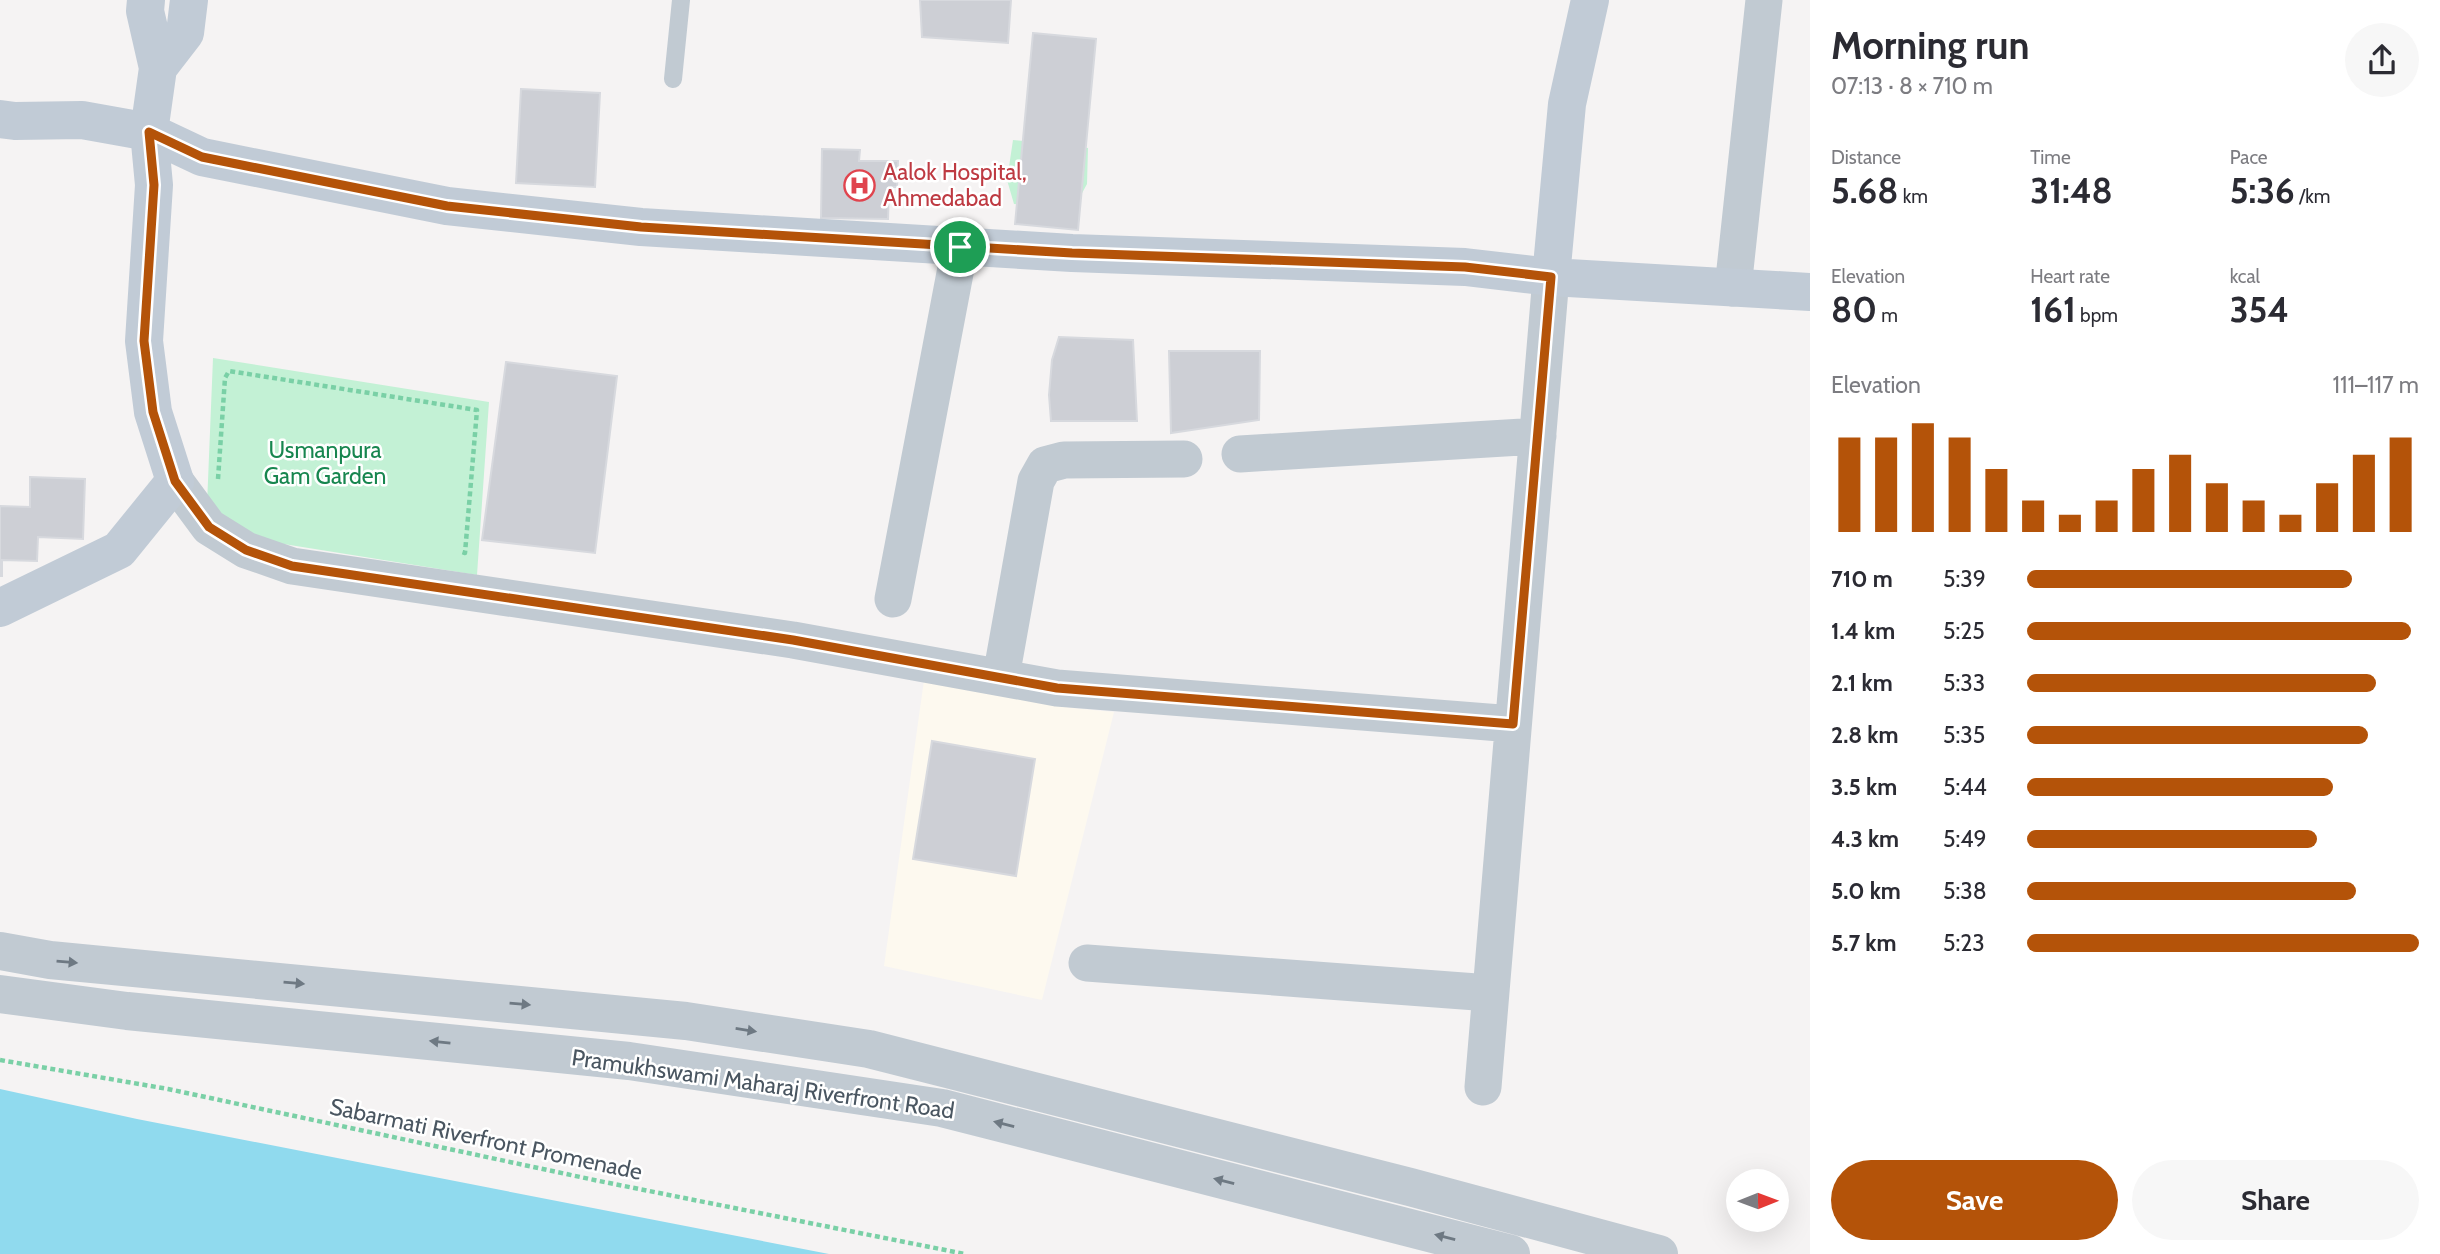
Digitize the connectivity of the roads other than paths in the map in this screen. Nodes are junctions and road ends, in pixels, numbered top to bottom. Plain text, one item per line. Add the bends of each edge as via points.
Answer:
1 (146, 0) edge
2 (189, 0) edge
3 (681, 0) edge
4 (1590, 0) edge
5 (1764, 0) edge
6 (158, 68) junction
7 (673, 79) dead end
8 (0, 119) edge
9 (149, 132) junction
10 (960, 247) junction
11 (1551, 277) junction
12 (1733, 288) junction
13 (1810, 292) edge
14 (1538, 436) junction
15 (1240, 454) dead end
16 (1184, 459) dead end
17 (175, 481) junction
18 (893, 598) dead end
19 (0, 608) edge
20 (1001, 677) junction
21 (1513, 724) junction
22 (0, 951) edge
23 (1087, 963) dead end
24 (1490, 992) junction
25 (0, 994) edge
26 (1483, 1087) dead end
27 (1511, 1254) edge
28 (1659, 1254) edge

1 - 6 main road
2 - 6 main road via 185,33
3 - 7 lane
4 - 11 main road via 1567,104
5 - 12 street
6 - 9 main road
8 - 9 main road via 82,120
9 - 10 main road via 202,157 447,206 641,227
9 - 17 main road via 154,185 144,341 153,412
10 - 11 main road via 1465,267
10 - 18 street
11 - 12 main road
11 - 14 street
12 - 13 main road
14 - 15 street
14 - 21 street
16 - 20 street via 1064,460 1045,466 1036,481
17 - 19 main road via 119,550
17 - 20 street via 209,527 246,550 292,566 793,640
20 - 21 street via 1057,688
21 - 24 street
22 -> 28 street via 50,960 686,1021 869,1049
23 - 24 street
24 - 26 street
27 -> 25 street, Pramukhswami Maharaj Riverfront Road via 942,1108 629,1061

